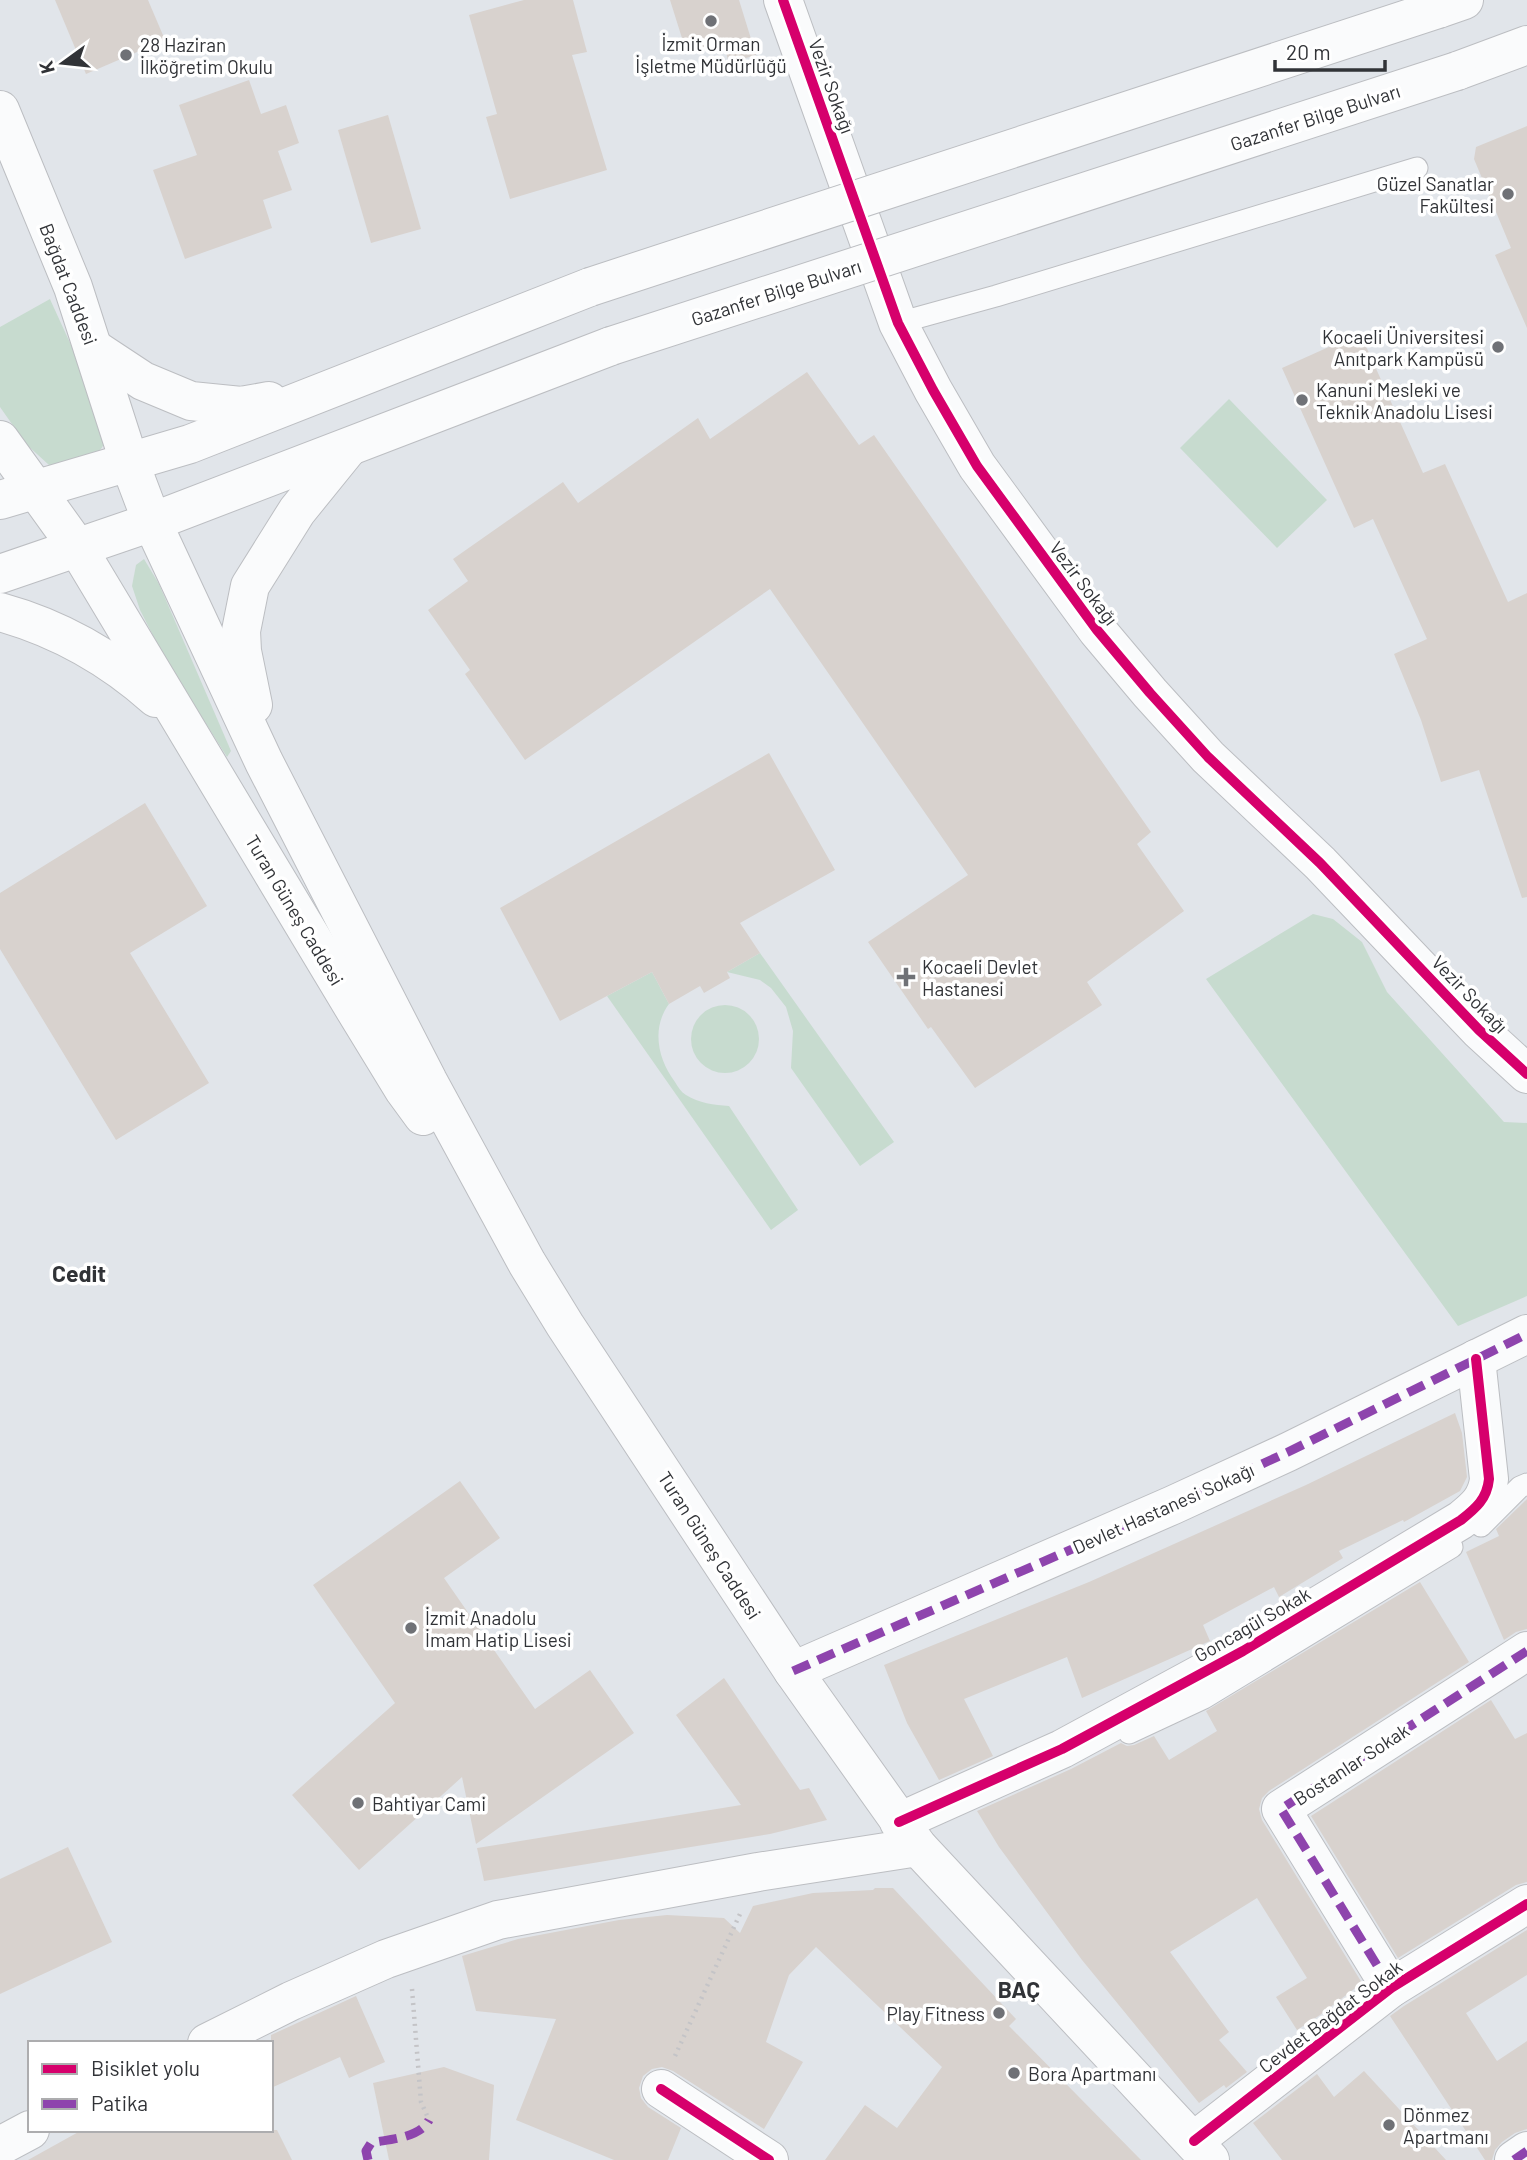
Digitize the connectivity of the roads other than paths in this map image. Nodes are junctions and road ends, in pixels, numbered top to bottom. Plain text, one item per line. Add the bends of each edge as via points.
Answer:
1 (783, 0) edge
2 (1451, 4) edge
3 (1527, 45) edge
4 (0, 110) edge
5 (1418, 168) dead end
6 (898, 323) junction
7 (93, 348) junction
8 (326, 390) junction
9 (0, 440) edge
10 (348, 448) junction
11 (129, 461) junction
12 (37, 488) junction
13 (0, 500) edge
14 (152, 522) junction
15 (77, 547) junction
16 (0, 574) edge
17 (0, 612) edge
18 (182, 722) junction
19 (264, 762) junction
20 (1527, 1074) edge
21 (527, 1263) junction
22 (1527, 1334) edge
23 (1476, 1359) junction
24 (1527, 1483) edge
25 (1527, 1651) edge
26 (793, 1671) junction
27 (1057, 1751) junction
28 (909, 1835) junction
29 (1527, 1904) edge
30 (1391, 1988) junction
31 (210, 2041) edge
32 (660, 2088) road end
33 (28, 2131) edge
34 (0, 2146) edge
35 (1202, 2150) edge
36 (1527, 2151) edge
37 (769, 2160) edge
38 (1514, 2160) edge

1 - 6 main road, Vezir Sokağı
2 - 8 main road, bridge via 590,287
3 - 10 main road, Gazanfer Bilge Bulvarı, bridge via 611,346
4 - 7 main road, Bağdat Caddesi via 73,287
5 - 6 lane
6 - 20 main road, Vezir Sokağı via 977,466 1097,630 1208,757 1320,863
7 - 8 main road via 143,381 191,401 241,406
7 - 11 main road, Bağdat Caddesi
8 - 11 main road via 190,444
9 - 12 main road
10 - 14 main road, Gazanfer Bilge Bulvarı
10 - 19 main road via 297,511 250,586 242,651
11 - 12 main road
11 - 14 main road, Bağdat Caddesi
12 - 13 main road
12 - 15 main road, Turan Güneş Caddesi
14 - 15 main road, Gazanfer Bilge Bulvarı
14 - 19 main road, Turan Güneş Caddesi
15 - 16 main road
15 - 18 main road, Turan Güneş Caddesi
17 - 18 main road via 59,634 105,658
18 - 21 main road, Turan Güneş Caddesi via 404,1090
19 - 21 main road, Turan Güneş Caddesi
21 - 26 main road, Turan Güneş Caddesi
22 - 23 main road, Devlet Hastanesi Sokağı
23 - 26 main road, Devlet Hastanesi Sokağı via 1173,1505
23 - 27 main road, Goncagül Sokak via 1489,1479 1488,1491 1476,1508 1243,1651
24 - 27 lane, Goncagül Sokak via 1475,1532 1204,1698 1093,1749
25 - 30 main road, Bostanlar Sokak via 1281,1809
26 - 28 main road, Turan Güneş Caddesi
27 - 28 main road, Goncagül Sokak
28 - 31 main road, Goncagül Sokak via 758,1872 498,1920 409,1950
28 - 35 main road, Turan Güneş Caddesi
29 - 30 main road, Cevdet Bağdat Sokak
30 - 35 main road, Cevdet Bağdat Sokak
32 - 37 main road
33 - 34 main road
36 - 38 main road

